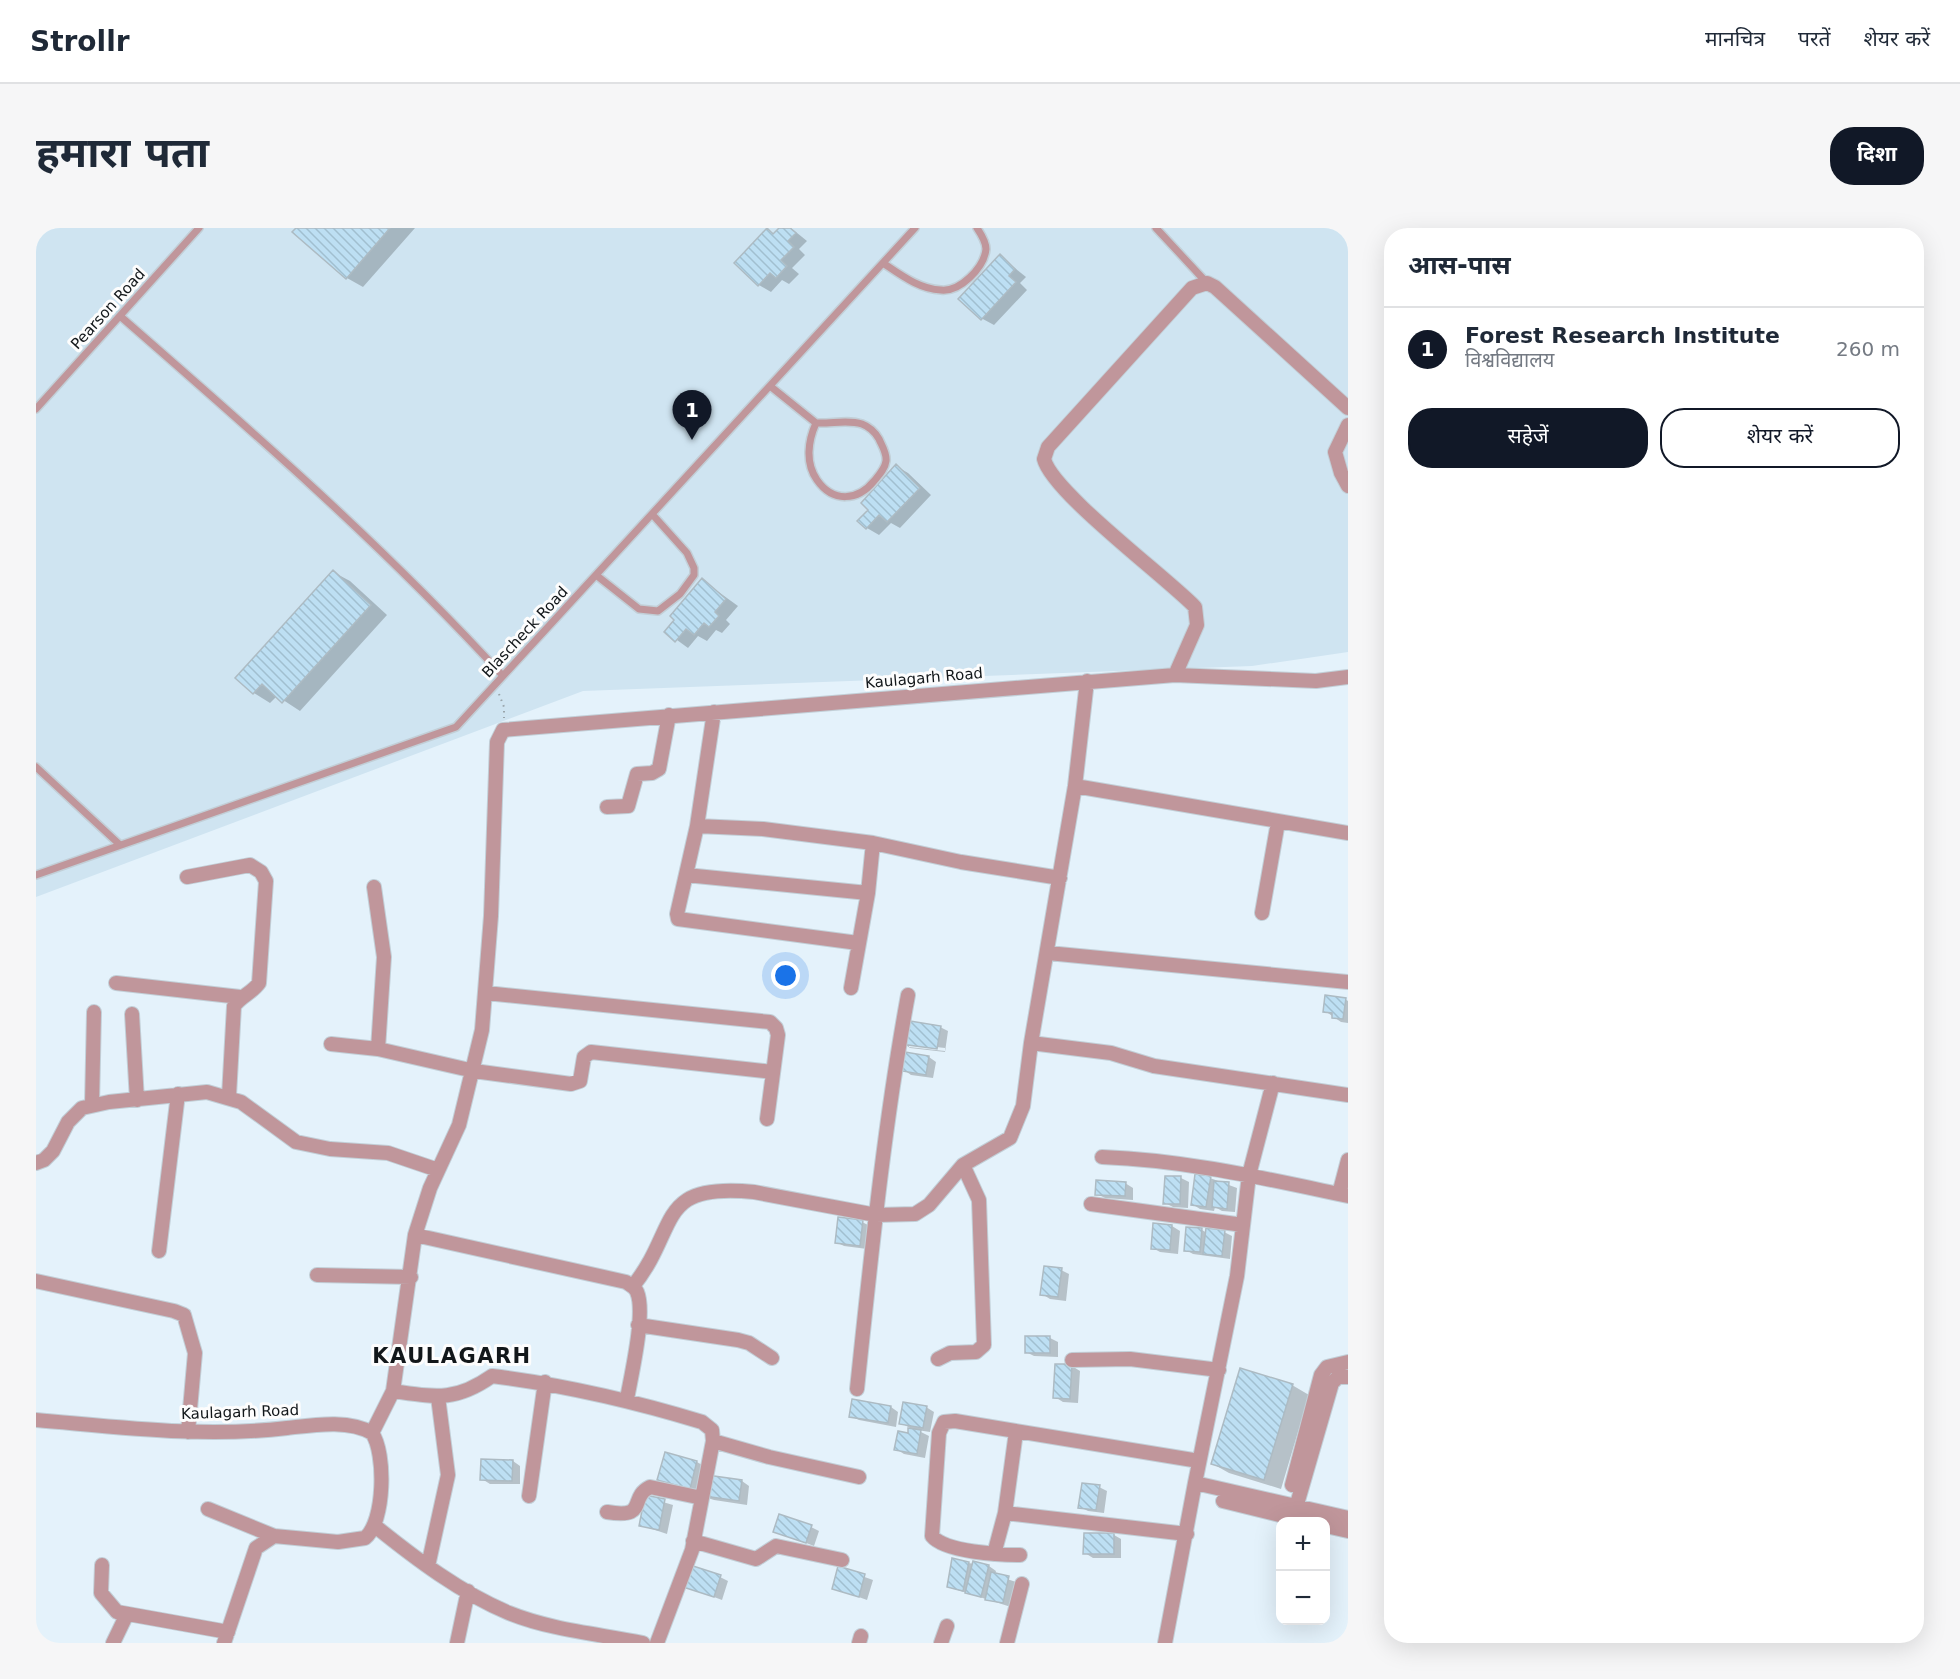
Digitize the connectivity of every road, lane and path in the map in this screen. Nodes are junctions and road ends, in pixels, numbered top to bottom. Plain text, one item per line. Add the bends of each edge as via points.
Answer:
1 (199, 228) edge
2 (915, 228) edge
3 (977, 228) edge
4 (1156, 228) edge
5 (883, 263) junction
6 (1207, 282) junction
7 (120, 315) junction
8 (770, 386) junction
9 (1348, 408) edge
10 (36, 409) edge
11 (816, 423) junction
12 (1348, 425) edge
13 (1348, 486) edge
14 (652, 514) junction
15 (596, 576) junction
16 (1175, 675) junction
17 (503, 676) junction
18 (1348, 677) edge
19 (1087, 681) junction
20 (495, 684) junction
21 (714, 712) junction
22 (669, 715) junction
23 (503, 730) junction
24 (36, 767) edge
25 (1075, 786) junction
26 (607, 807) dead end
27 (1278, 822) junction
28 (697, 826) junction
29 (1348, 833) edge
30 (873, 843) junction
31 (119, 844) junction
32 (36, 875) edge
33 (686, 875) junction
34 (187, 878) dead end
35 (1060, 878) junction
36 (374, 887) dead end
37 (868, 893) junction
38 (1262, 913) dead end
39 (858, 943) junction
40 (1048, 953) junction
41 (1348, 982) edge
42 (116, 983) dead end
43 (851, 988) dead end
44 (486, 993) junction
45 (908, 995) dead end
46 (240, 997) junction
47 (94, 1012) dead end
48 (132, 1014) dead end
49 (1031, 1043) junction
50 (331, 1044) dead end
51 (378, 1049) junction
52 (474, 1071) junction
53 (773, 1072) junction
54 (1273, 1083) junction
55 (178, 1094) junction
56 (1348, 1095) edge
57 (229, 1096) junction
58 (138, 1100) junction
59 (92, 1105) junction
60 (767, 1119) dead end
61 (1102, 1157) dead end
62 (1348, 1160) edge
63 (36, 1162) edge
64 (963, 1165) junction
65 (438, 1170) junction
66 (1249, 1175) junction
67 (1344, 1195) edge
68 (1091, 1204) dead end
69 (876, 1215) junction
70 (1243, 1225) junction
71 (416, 1235) junction
72 (159, 1251) dead end
73 (317, 1275) dead end
74 (411, 1277) junction
75 (36, 1281) edge
76 (633, 1286) junction
77 (638, 1325) junction
78 (772, 1358) dead end
79 (938, 1359) dead end
80 (1072, 1360) dead end
81 (1348, 1362) edge
82 (1219, 1370) junction
83 (1348, 1377) edge
84 (545, 1382) junction
85 (857, 1389) dead end
86 (393, 1391) junction
87 (438, 1397) junction
88 (627, 1399) junction
89 (36, 1420) edge
90 (188, 1432) junction
91 (1016, 1432) junction
92 (372, 1433) junction
93 (713, 1441) junction
94 (1199, 1461) junction
95 (859, 1477) dead end
96 (1195, 1483) junction
97 (1292, 1485) dead end
98 (529, 1496) dead end
99 (702, 1498) junction
100 (1223, 1501) dead end
101 (1297, 1504) junction
102 (208, 1509) dead end
103 (607, 1512) dead end
104 (1005, 1513) junction
105 (1291, 1517) edge
106 (1348, 1518) edge
107 (375, 1526) junction
108 (1330, 1527) edge
109 (1348, 1531) edge
110 (1187, 1534) junction
111 (274, 1536) junction
112 (693, 1542) junction
113 (994, 1554) junction
114 (1020, 1555) dead end
115 (842, 1560) dead end
116 (102, 1566) dead end
117 (428, 1566) junction
118 (1022, 1584) dead end
119 (468, 1591) junction
120 (127, 1614) junction
121 (947, 1626) dead end
122 (226, 1638) edge
123 (113, 1643) edge
124 (457, 1643) edge
125 (643, 1643) edge
126 (657, 1643) edge
127 (941, 1643) edge
128 (1007, 1643) edge
129 (1165, 1643) edge

1 - 7 lane, Pearson Road
2 - 5 lane, Blascheck Road
3 - 5 lane via 986,247 984,255 968,279 954,288 941,290 918,284
4 - 6 lane
5 - 8 lane, Blascheck Road
6 - 9 street
6 - 16 street via 1192,288 1144,340 1056,436 1044,459 1052,476 1067,491 1195,607 1197,625
7 - 10 lane, Pearson Road
7 - 17 lane via 292,466 441,609
8 - 11 lane
8 - 14 lane, Blascheck Road
11 - 11 lane via 855,422 875,433 885,451 885,464 862,494 834,496 813,475 809,453
12 - 13 street via 1335,452
14 - 15 lane, Blascheck Road
14 - 15 lane via 687,553 694,568 694,575 680,594 664,608 650,611 630,603
15 - 17 lane, Blascheck Road
16 - 18 street, Kaulagarh Road via 1316,681
16 - 19 street, Kaulagarh Road
17 - 20 lane, Blascheck Road
19 - 21 street, Kaulagarh Road
19 - 25 street
20 - 23 path via 504,707
20 - 31 lane, Blascheck Road via 456,727
21 - 22 street, Kaulagarh Road
21 - 28 street
22 - 23 street, Kaulagarh Road
22 - 26 street via 659,769 637,774 628,806
23 - 44 street via 496,742
24 - 31 lane
25 - 27 street
25 - 35 street
27 - 29 street
27 - 38 street
28 - 30 street
28 - 33 street
30 - 35 street
30 - 37 street
31 - 32 lane, Blascheck Road
33 - 37 street
33 - 39 street via 677,914 682,921
34 - 46 street via 250,865 266,881 259,983
35 - 40 street
36 - 51 street via 384,957
37 - 39 street
39 - 43 street
40 - 41 street
40 - 49 street
42 - 46 street
44 - 52 street
44 - 53 street via 770,1022 778,1035
45 - 69 street
46 - 57 street via 234,1006
47 - 59 street
48 - 58 street
49 - 54 street via 1110,1053 1154,1066
49 - 64 street via 1023,1106 1014,1130 1000,1145
50 - 51 street
51 - 52 street
52 - 53 street via 576,1084 584,1057 591,1052
52 - 65 street via 459,1125
53 - 60 street
54 - 56 street
54 - 66 street
55 - 57 street via 207,1092
55 - 58 street
55 - 72 street
57 - 65 street via 296,1142 388,1153
58 - 59 street
59 - 63 street via 75,1113 53,1151
61 - 66 street via 1146,1158
62 - 67 street
64 - 69 street via 923,1210 915,1214
64 - 79 street via 979,1200 984,1345 976,1352 950,1353
65 - 71 street
66 - 67 street
66 - 70 street
68 - 70 street
69 - 76 street via 754,1192 702,1192 673,1212 651,1261
69 - 85 street
70 - 82 street via 1239,1268
71 - 74 street
71 - 76 street
73 - 74 street
74 - 86 street
75 - 90 street via 184,1315 195,1353
76 - 77 street via 639,1301
77 - 78 street via 738,1340
77 - 88 street
80 - 82 street via 1130,1359
81 - 97 street via 1327,1366 1321,1376
82 - 94 street
83 - 101 street via 1338,1377 1332,1383
84 - 87 street via 492,1376 457,1395
84 - 88 street
84 - 98 street
86 - 87 street
86 - 92 street
87 - 117 street via 448,1475
88 - 93 street via 702,1422 712,1430
89 - 90 street, Kaulagarh Road
90 - 92 street, Kaulagarh Road via 311,1425 351,1426
91 - 94 street
91 - 104 street
91 - 113 street via 949,1421 944,1422 939,1433 932,1536 941,1543
92 - 107 street via 378,1445 380,1468
93 - 95 street
93 - 99 street
94 - 96 street
96 - 101 street
96 - 110 street
99 - 103 street via 650,1487 628,1514
99 - 112 street
100 - 105 street
101 - 106 street
102 - 111 street
104 - 110 street
104 - 113 street
107 - 111 street via 365,1538 350,1542
107 - 117 street
108 - 109 street
110 - 129 street
111 - 122 street via 256,1548
112 - 115 street via 756,1559 776,1546
112 - 126 street
113 - 114 street
116 - 120 street via 103,1599 117,1612
117 - 119 street
118 - 128 street
119 - 124 street
119 - 125 street via 528,1619
120 - 122 street
120 - 123 street
121 - 127 street

